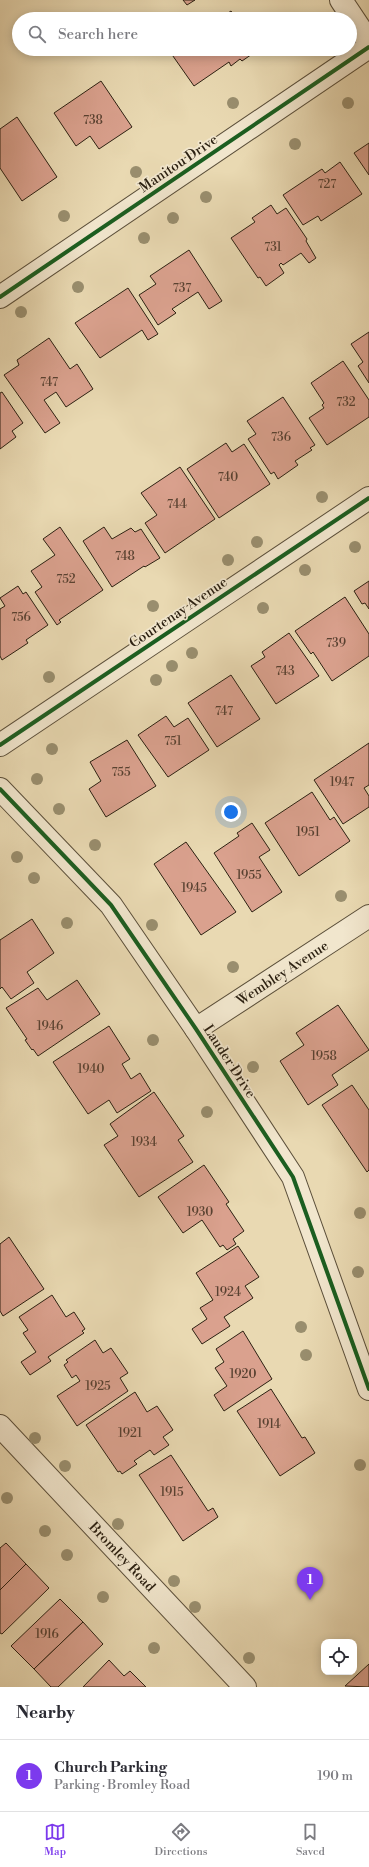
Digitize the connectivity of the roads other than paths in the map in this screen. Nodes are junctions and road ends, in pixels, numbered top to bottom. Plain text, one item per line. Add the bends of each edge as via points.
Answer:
1 (341, 0) edge
2 (349, 12) edge
3 (357, 24) edge
4 (369, 42) edge
5 (369, 47) edge
6 (357, 55) edge
7 (356, 56) edge
8 (0, 297) edge
9 (369, 498) edge
10 (0, 745) edge
11 (0, 789) edge
12 (369, 916) edge
13 (196, 1029) junction
14 (369, 1389) edge
15 (0, 1426) edge
16 (245, 1687) edge

1 - 2 street
3 - 4 street
5 - 6 street, Manitou Drive
7 - 8 street, Manitou Drive
9 - 10 street, Courtenay Avenue
11 - 13 street, Lauder Drive via 112,905
12 - 13 street, Wembley Avenue
13 - 14 street, Lauder Drive via 293,1178
15 - 16 street, Bromley Road

